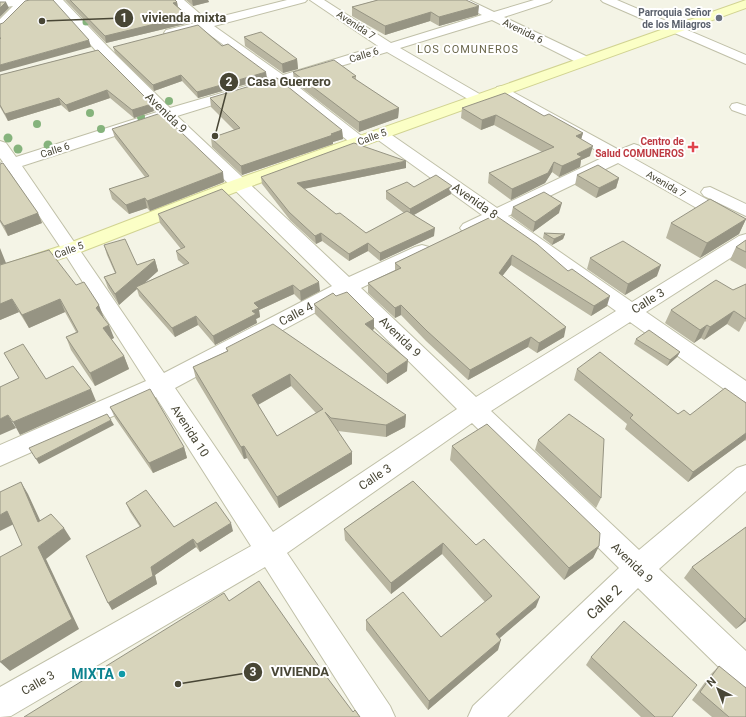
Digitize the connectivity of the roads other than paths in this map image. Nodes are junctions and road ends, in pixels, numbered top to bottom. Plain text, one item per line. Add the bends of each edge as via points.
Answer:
1 (42, 0) edge
2 (57, 0) edge
3 (177, 0) edge
4 (301, 0) edge
5 (316, 0) edge
6 (460, 0) edge
7 (546, 0) edge
8 (607, 0) edge
9 (1, 2) edge
10 (24, 2) junction
11 (746, 4) edge
12 (494, 17) junction
13 (204, 24) junction
14 (0, 26) edge
15 (675, 29) junction
16 (161, 35) edge
17 (390, 48) junction
18 (746, 60) edge
19 (586, 61) junction
20 (281, 80) junction
21 (518, 85) junction
22 (502, 90) junction
23 (478, 99) junction
24 (167, 114) junction
25 (380, 134) junction
26 (358, 142) junction
27 (626, 153) junction
28 (4, 159) edge
29 (240, 184) junction
30 (746, 211) edge
31 (495, 216) junction
32 (746, 229) edge
33 (746, 240) edge
34 (71, 249) junction
35 (0, 273) edge
36 (348, 286) junction
37 (631, 311) junction
38 (160, 385) junction
39 (746, 393) edge
40 (475, 409) junction
41 (0, 456) edge
42 (746, 476) edge
43 (269, 550) junction
44 (638, 569) junction
45 (746, 672) edge
46 (0, 705) edge
47 (379, 717) edge
48 (484, 717) edge

1 - 10 street
2 - 24 street, Avenida 9
3 - 13 street
4 - 13 street
5 - 17 street, Avenida 7
6 - 12 street, Avenida 6
7 - 12 street, Calle 6
8 - 15 street
9 - 10 street
10 - 14 street
11 - 15 street, Calle 5
12 - 17 street, Calle 6
12 - 19 street, Avenida 6
13 - 16 street
13 - 20 street
15 - 18 street
15 - 19 street, Calle 5
17 - 20 street, Calle 6
17 - 23 street, Avenida 7
19 - 21 street, Calle 5
20 - 24 street, Calle 6
20 - 26 street
21 - 22 street, Calle 5
21 - 27 street, Avenida 7
22 - 23 street, Calle 5
22 - 27 street, Avenida 7
23 - 25 street, Calle 5
24 - 28 street, Calle 6
24 - 29 street, Avenida 9
25 - 26 street, Calle 5
25 - 31 street, Avenida 8
26 - 29 street, Calle 5
27 - 30 street, Avenida 7
27 - 31 street, Calle 4
27 - 32 street, Avenida 7
28 - 34 street, Avenida 10
29 - 34 street, Calle 5
29 - 36 street, Avenida 9
31 - 36 street, Calle 4
31 - 37 street, Avenida 8
33 - 37 street, Calle 3
34 - 35 street, Calle 5
34 - 38 street, Avenida 10
36 - 38 street, Calle 4
36 - 40 street, Avenida 9
37 - 39 street, Avenida 8
37 - 40 street, Calle 3
38 - 41 street, Calle 4
38 - 43 street, Avenida 10
40 - 43 street, Calle 3
40 - 44 street, Avenida 9
42 - 44 street, Calle 2
43 - 46 street, Calle 3
43 - 47 street, Avenida 10
44 - 45 street, Avenida 9
44 - 48 street, Calle 2

